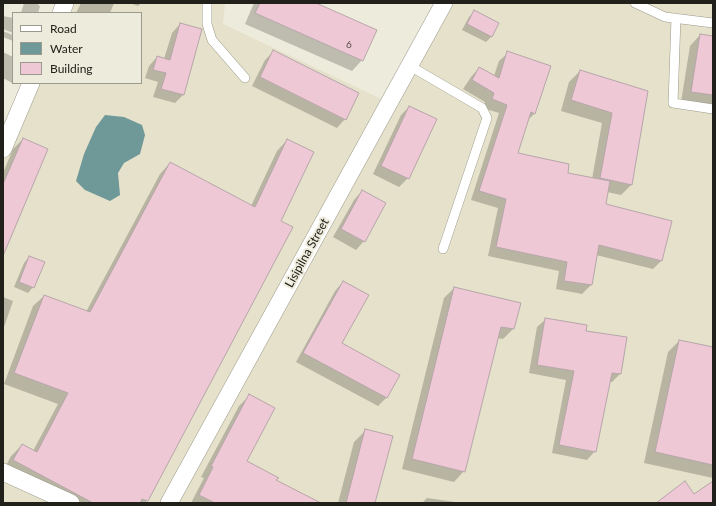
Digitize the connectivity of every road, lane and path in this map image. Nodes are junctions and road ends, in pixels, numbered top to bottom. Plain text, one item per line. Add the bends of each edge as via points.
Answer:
1 (66, 3) edge
2 (208, 3) edge
3 (444, 3) edge
4 (635, 3) edge
5 (62, 12) edge
6 (676, 18) junction
7 (713, 23) edge
8 (410, 66) junction
9 (245, 78) dead end
10 (31, 84) edge
11 (713, 109) edge
12 (3, 149) edge
13 (443, 249) dead end
14 (3, 472) edge
15 (71, 503) edge
16 (169, 503) edge

1 - 5 street
2 - 9 lane via 207,24 212,40
3 - 8 street, Lisipilna Street
4 - 6 lane via 665,17
6 - 7 lane
6 - 11 lane via 673,103
8 - 13 lane via 482,108 487,118
8 - 16 street, Lisipilna Street
10 - 12 street
14 - 15 street

